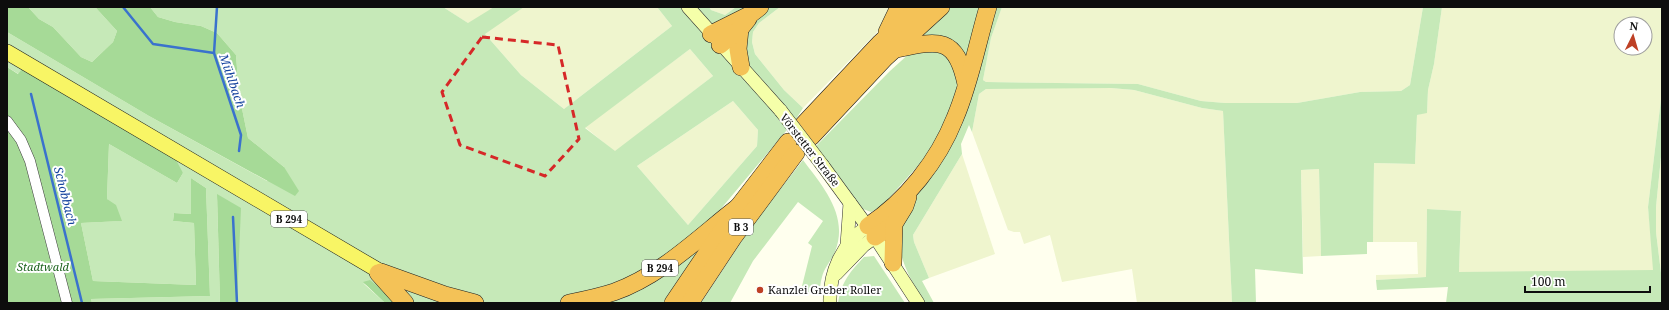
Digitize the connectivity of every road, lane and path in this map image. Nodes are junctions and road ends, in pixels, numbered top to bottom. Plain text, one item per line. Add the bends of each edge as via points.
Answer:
1 (688, 7) edge
2 (899, 7) edge
3 (920, 7) edge
4 (940, 7) edge
5 (988, 7) edge
6 (756, 11) edge
7 (740, 29) junction
8 (716, 39) junction
9 (880, 43) junction
10 (897, 48) junction
11 (7, 52) edge
12 (741, 67) junction
13 (966, 84) junction
14 (7, 121) edge
15 (910, 189) junction
16 (850, 203) junction
17 (738, 207) junction
18 (894, 224) junction
19 (871, 232) junction
20 (847, 245) junction
21 (893, 263) junction
22 (375, 270) junction
23 (833, 276) junction
24 (67, 303) edge
25 (405, 303) edge
26 (432, 303) edge
27 (475, 303) edge
28 (569, 303) edge
29 (673, 303) edge
30 (690, 303) edge
31 (830, 303) edge
32 (918, 303) edge

1 - 8 street, Vörstetter Straße
2 - 9 highway
3 - 9 highway
4 - 10 highway
5 - 13 highway
6 - 7 highway
6 - 8 highway
7 - 8 highway
7 - 12 highway via 738,49
8 - 12 street, Vörstetter Straße
9 - 10 highway via 806,131 853,91
10 - 13 highway via 929,43 946,46 957,56
11 - 22 main road, B 294
12 - 16 street, Vörstetter Straße, bridge via 781,111
13 - 15 highway via 955,118 945,138
14 - 24 street via 21,140 30,161
15 - 18 highway via 905,206
15 - 19 highway via 880,218
16 - 19 street, Vörstetter Straße
16 - 20 street
17 - 28 highway, B 294 via 680,254 639,280 614,292
17 - 29 highway, B 3
17 - 30 highway, B 3 via 792,148
18 - 19 highway
18 - 21 highway
19 - 20 street via 854,236
19 - 21 street, Vörstetter Straße
19 - 23 street via 864,245
20 - 23 street via 838,260
21 - 32 street, Vörstetter Straße
22 - 25 highway
22 - 26 highway, B 294
22 - 27 highway, B 294
23 - 31 street

